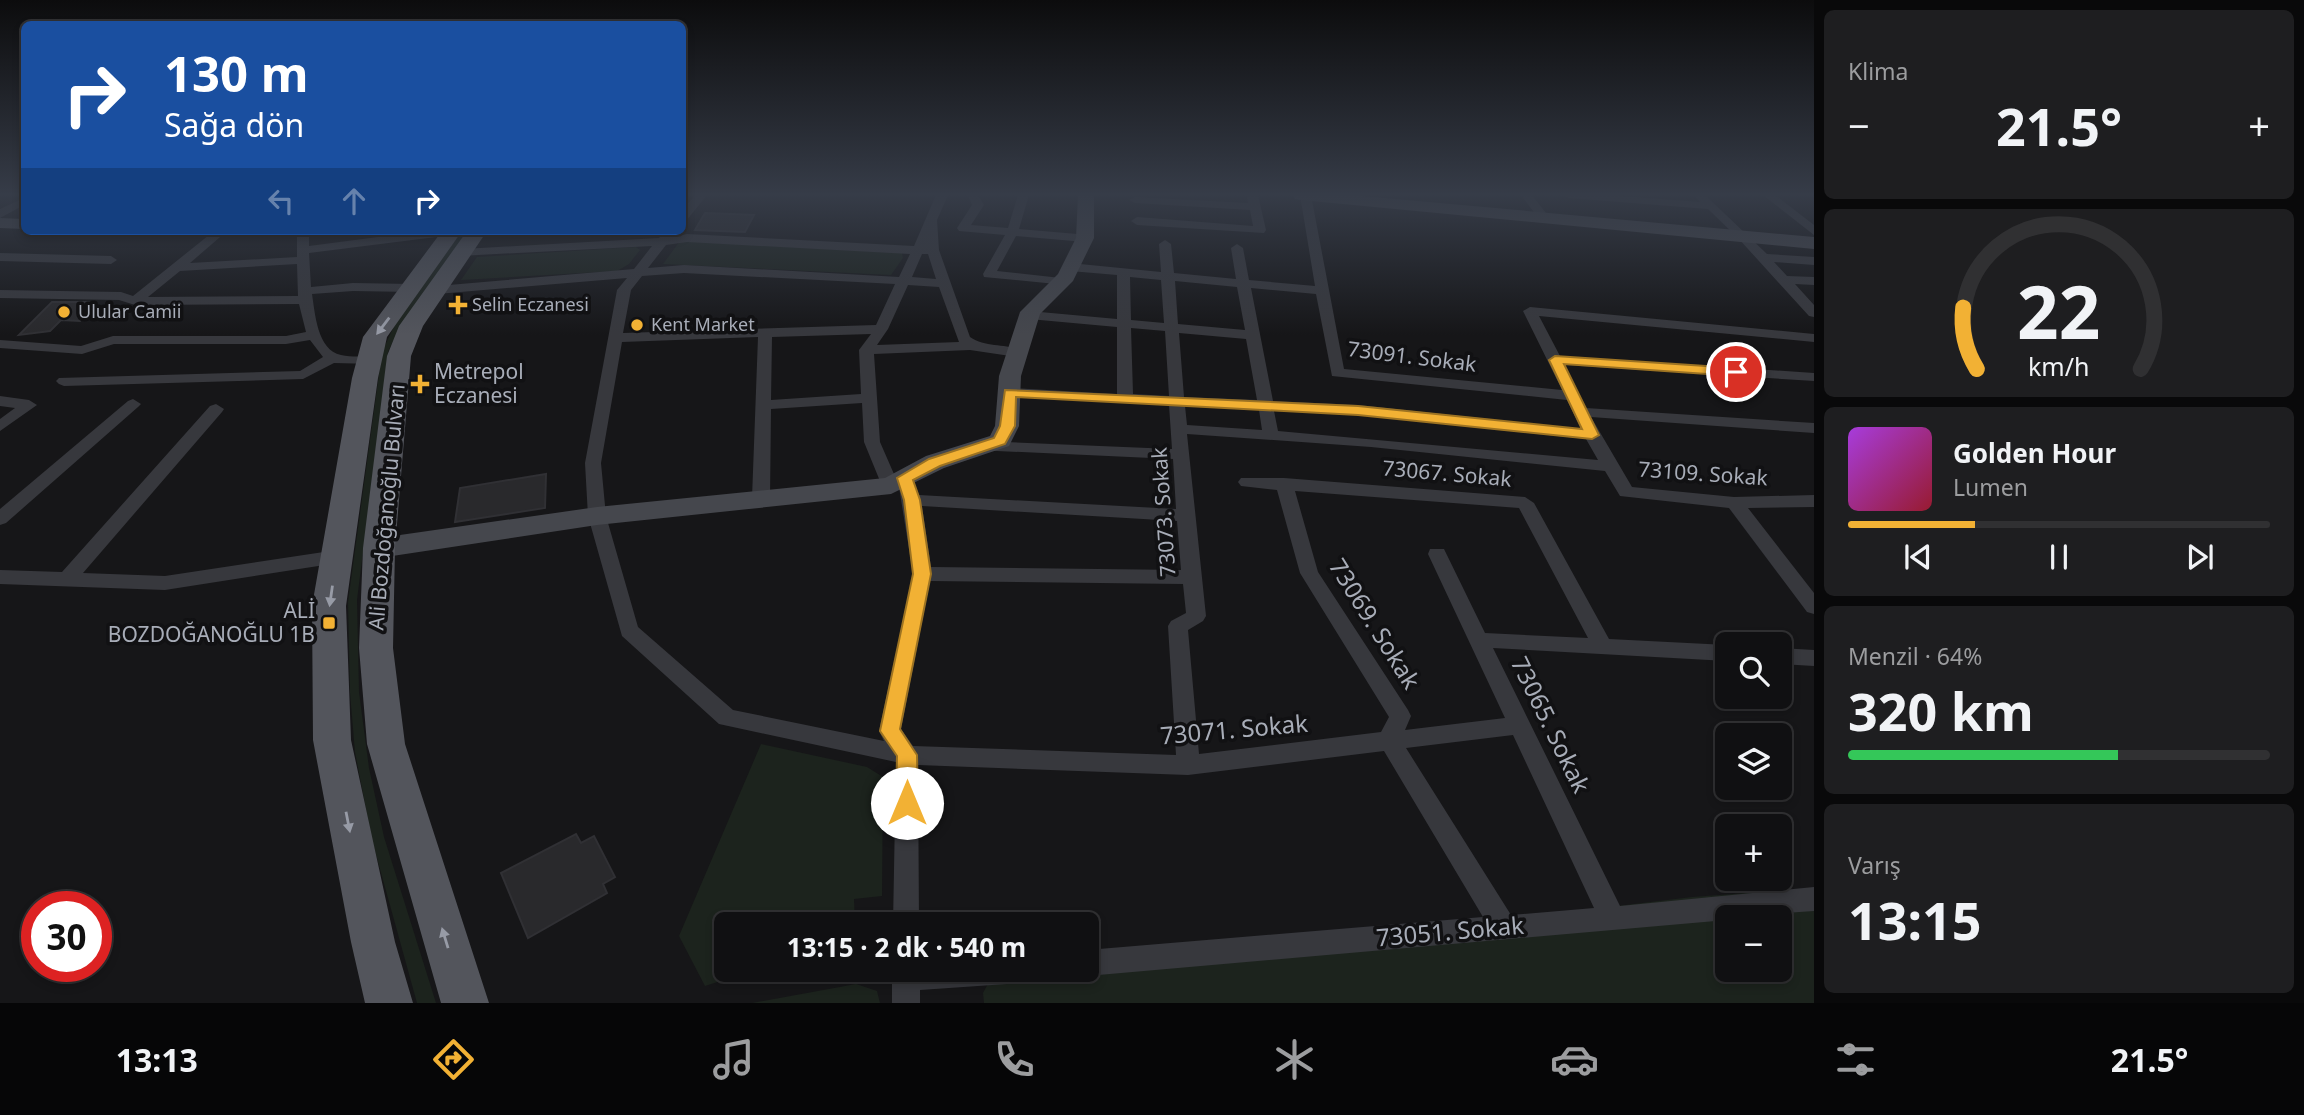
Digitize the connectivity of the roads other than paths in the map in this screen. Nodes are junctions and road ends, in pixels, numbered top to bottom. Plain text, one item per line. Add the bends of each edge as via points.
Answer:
1 (208, 242) edge
2 (303, 242) edge
3 (419, 242) edge
4 (458, 242) edge
5 (653, 242) edge
6 (661, 242) joint
7 (755, 242) edge
8 (922, 242) edge
9 (932, 242) edge
10 (1007, 242) edge
11 (1083, 242) edge
12 (1312, 242) edge
13 (1748, 242) edge
14 (1165, 244) dead end
15 (1237, 248) dead end
16 (918, 251) junction
17 (933, 251) junction
18 (303, 255) junction
19 (0, 257) edge
20 (1763, 258) junction
21 (111, 260) dead end
22 (1814, 261) edge
23 (179, 267) junction
24 (1123, 272) junction
25 (636, 274) junction
26 (1065, 274) junction
27 (1168, 277) junction
28 (1784, 280) junction
29 (904, 281) junction
30 (1814, 281) edge
31 (946, 283) junction
32 (1244, 284) junction
33 (425, 289) junction
34 (1322, 291) junction
35 (0, 294) edge
36 (305, 296) junction
37 (135, 302) junction
38 (1814, 313) edge
39 (1029, 314) junction
40 (1124, 324) junction
41 (881, 329) junction
42 (1172, 329) junction
43 (765, 333) junction
44 (315, 335) junction
45 (1253, 335) junction
46 (615, 338) junction
47 (1814, 338) edge
48 (0, 344) edge
49 (973, 346) junction
50 (866, 350) junction
51 (1017, 353) junction
52 (332, 358) junction
53 (1555, 360) junction
54 (369, 361) junction
55 (1814, 377) edge
56 (64, 381) dead end
57 (1010, 393) junction
58 (1574, 396) junction
59 (869, 398) junction
60 (1125, 399) junction
61 (0, 401) edge
62 (1179, 401) junction
63 (133, 404) dead end
64 (764, 405) junction
65 (1266, 406) junction
66 (216, 409) dead end
67 (1582, 412) junction
68 (0, 426) edge
69 (1814, 428) edge
70 (1180, 429) junction
71 (1272, 435) junction
72 (1592, 435) junction
73 (982, 446) junction
74 (1181, 454) junction
75 (1610, 467) junction
76 (1247, 482) dead end
77 (1284, 483) junction
78 (902, 488) junction
79 (761, 498) junction
80 (1814, 501) edge
81 (1734, 503) junction
82 (1184, 515) junction
83 (597, 516) junction
84 (0, 519) edge
85 (379, 548) junction
86 (1437, 554) dead end
87 (337, 557) junction
88 (922, 574) junction
89 (0, 577) edge
90 (1191, 577) junction
91 (66, 580) junction
92 (1814, 607) edge
93 (1480, 640) junction
94 (1602, 645) junction
95 (1715, 652) edge
96 (1792, 657) edge
97 (1814, 658) edge
98 (1522, 725) junction
99 (1389, 740) junction
100 (907, 755) junction
101 (1188, 765) junction
102 (1814, 899) edge
103 (906, 912) edge
104 (1613, 919) junction
105 (1504, 927) junction
106 (1099, 962) edge
107 (389, 1003) edge
108 (465, 1003) edge

1 - 23 street
2 - 18 street
3 - 18 street
4 - 33 main road, Ali Bozdoğanoğlu Bulvarı
5 - 6 street
6 - 25 street, 73071. Sokak
7 - 16 street
8 - 16 street
9 - 17 street
10 - 26 street via 989,274
11 - 26 street
12 - 34 street, 73091. Sokak
13 - 20 street
14 - 27 street, 73073. Sokak
15 - 32 street
16 - 17 street
16 - 29 street
17 - 31 street
18 - 23 street
18 - 36 street
19 - 21 street
20 - 22 street
20 - 28 street
23 - 37 street
24 - 26 street
24 - 27 street
24 - 40 street
25 - 29 street via 684,269
25 - 33 street
25 - 46 street, 73071. Sokak via 624,290
26 - 39 street
27 - 32 street
27 - 42 street, 73073. Sokak
28 - 30 street
28 - 38 street
29 - 31 street
29 - 41 street
31 - 49 street via 964,339
32 - 34 street
32 - 45 street
33 - 36 street via 353,287
33 -> 54 main road, Ali Bozdoğanoğlu Bulvarı via 375,337
33 - 85 main road, Ali Bozdoğanoğlu Bulvarı via 399,356
34 - 58 street, 73091. Sokak via 1337,373
35 - 37 street via 121,296
36 - 37 street
36 - 44 street
39 - 40 street
39 - 51 street
40 - 42 street
40 - 60 street
41 - 43 street
41 - 50 street
42 - 45 street
42 - 62 street, 73073. Sokak
43 - 46 street
43 - 64 street
44 - 48 street via 286,341 113,340 82,350
44 - 52 street via 318,347
45 - 65 street
46 - 83 street, 73071. Sokak via 593,463
47 - 53 street, 73109. Sokak via 1530,311
49 - 50 street
49 - 51 street
50 - 59 street
51 - 57 street
52 - 54 street
52 - 56 street via 303,375
53 - 55 street
53 - 58 street, 73109. Sokak
54 - 87 main road, Ali Bozdoğanoğlu Bulvarı
57 - 60 street
57 - 73 street via 1007,426 1000,441
58 - 67 street, 73109. Sokak
59 - 64 street
59 - 78 street via 872,442
60 - 62 street
61 - 68 street via 29,405
62 - 65 street
62 - 70 street, 73073. Sokak
63 - 84 street
64 - 79 street
65 - 71 street
65 - 72 street via 1358,410
66 - 91 street
67 - 69 street
67 - 72 street, 73109. Sokak
70 - 71 street
70 - 74 street, 73073. Sokak
71 - 75 street
72 - 75 street, 73109. Sokak
73 - 74 street
73 - 78 street via 935,462
74 - 82 street, 73073. Sokak
75 - 81 street, 73109. Sokak via 1626,492
76 - 77 street, 73067. Sokak
77 - 94 street, 73067. Sokak via 1525,503
77 - 99 street, 73069. Sokak via 1309,573 1400,716
78 - 79 street
78 - 82 street
78 - 88 street
79 - 83 street
80 - 81 street, 73109. Sokak
81 - 92 street
82 - 90 street, 73073. Sokak
83 - 85 street
83 - 100 street, 73071. Sokak via 629,631 727,718
108 -> 85 main road, Ali Bozdoğanoğlu Bulvarı via 386,744 376,648
86 - 93 street, 73065. Sokak
87 - 91 street via 165,583
87 -> 107 main road, Ali Bozdoğanoğlu Bulvarı via 329,606 332,740
88 - 90 street
88 - 100 street via 890,731
89 - 91 street
90 - 101 street, 73073. Sokak via 1196,616 1178,626
93 - 94 street
93 - 98 street, 73065. Sokak
94 - 95 street
96 - 97 street
98 - 99 street, 73071. Sokak
98 - 104 street, 73065. Sokak
99 - 101 street, 73071. Sokak
99 - 105 street
100 - 101 street, 73071. Sokak
100 - 103 street
102 - 104 street, 73051. Sokak
104 - 105 street, 73051. Sokak
105 - 106 street, 73051. Sokak

